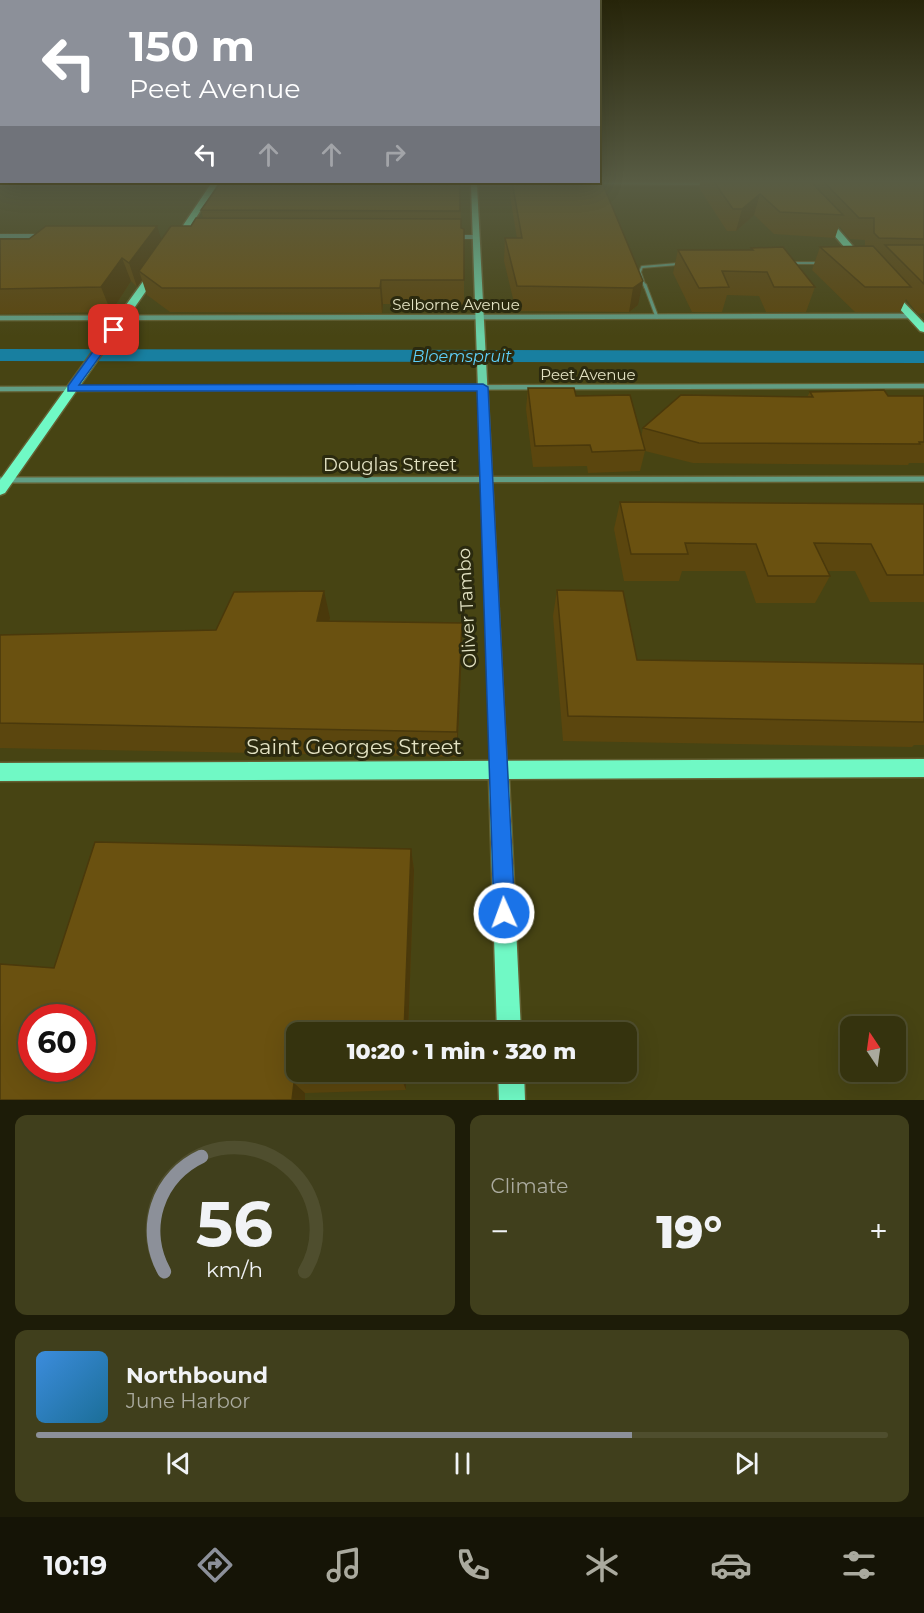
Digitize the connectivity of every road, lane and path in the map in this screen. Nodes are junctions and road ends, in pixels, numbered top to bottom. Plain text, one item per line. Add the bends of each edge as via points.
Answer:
1 (181, 233) edge
2 (477, 233) edge
3 (837, 233) edge
4 (0, 236) edge
5 (48, 236) edge
6 (167, 237) edge
7 (179, 237) junction
8 (191, 237) edge
9 (454, 237) edge
10 (477, 237) junction
11 (167, 255) edge
12 (792, 263) edge
13 (827, 263) edge
14 (851, 263) edge
15 (863, 263) junction
16 (161, 264) edge
17 (685, 264) edge
18 (870, 271) edge
19 (884, 286) edge
20 (912, 316) junction
21 (481, 317) junction
22 (657, 317) junction
23 (0, 318) edge
24 (124, 318) junction
25 (924, 330) edge
26 (483, 382) junction
27 (924, 386) edge
28 (0, 389) edge
29 (72, 389) junction
30 (924, 479) edge
31 (486, 480) junction
32 (2, 483) edge
33 (924, 768) edge
34 (499, 770) junction
35 (0, 772) edge
36 (509, 1022) edge
37 (511, 1082) edge
38 (512, 1100) edge

1 - 7 main road
2 - 10 street, Oliver Tambo
3 - 15 main road
4 - 5 street
6 - 7 street
7 - 8 street
7 - 11 main road
9 - 10 street
10 - 21 street, Oliver Tambo
12 - 13 lane
14 - 15 lane
15 - 18 main road
16 - 24 main road
17 - 22 lane via 642,267 640,272
19 - 20 main road
20 - 22 street, Selborne Avenue
20 - 25 main road
21 - 22 street, Selborne Avenue
21 - 24 street, Selborne Avenue
21 - 26 street, Oliver Tambo
23 - 24 street, Selborne Avenue
24 - 29 main road
26 - 27 street, Peet Avenue
26 - 29 street, Peet Avenue
26 - 31 street, Oliver Tambo
28 - 29 street, Peet Avenue
29 - 32 main road
30 - 31 street, Douglas Street
31 - 32 street, Douglas Street
31 - 34 street, Oliver Tambo
33 - 34 main road, Saint Georges Street
34 - 35 main road, Saint Georges Street
34 - 36 main road, Oliver Tambo
37 - 38 main road

